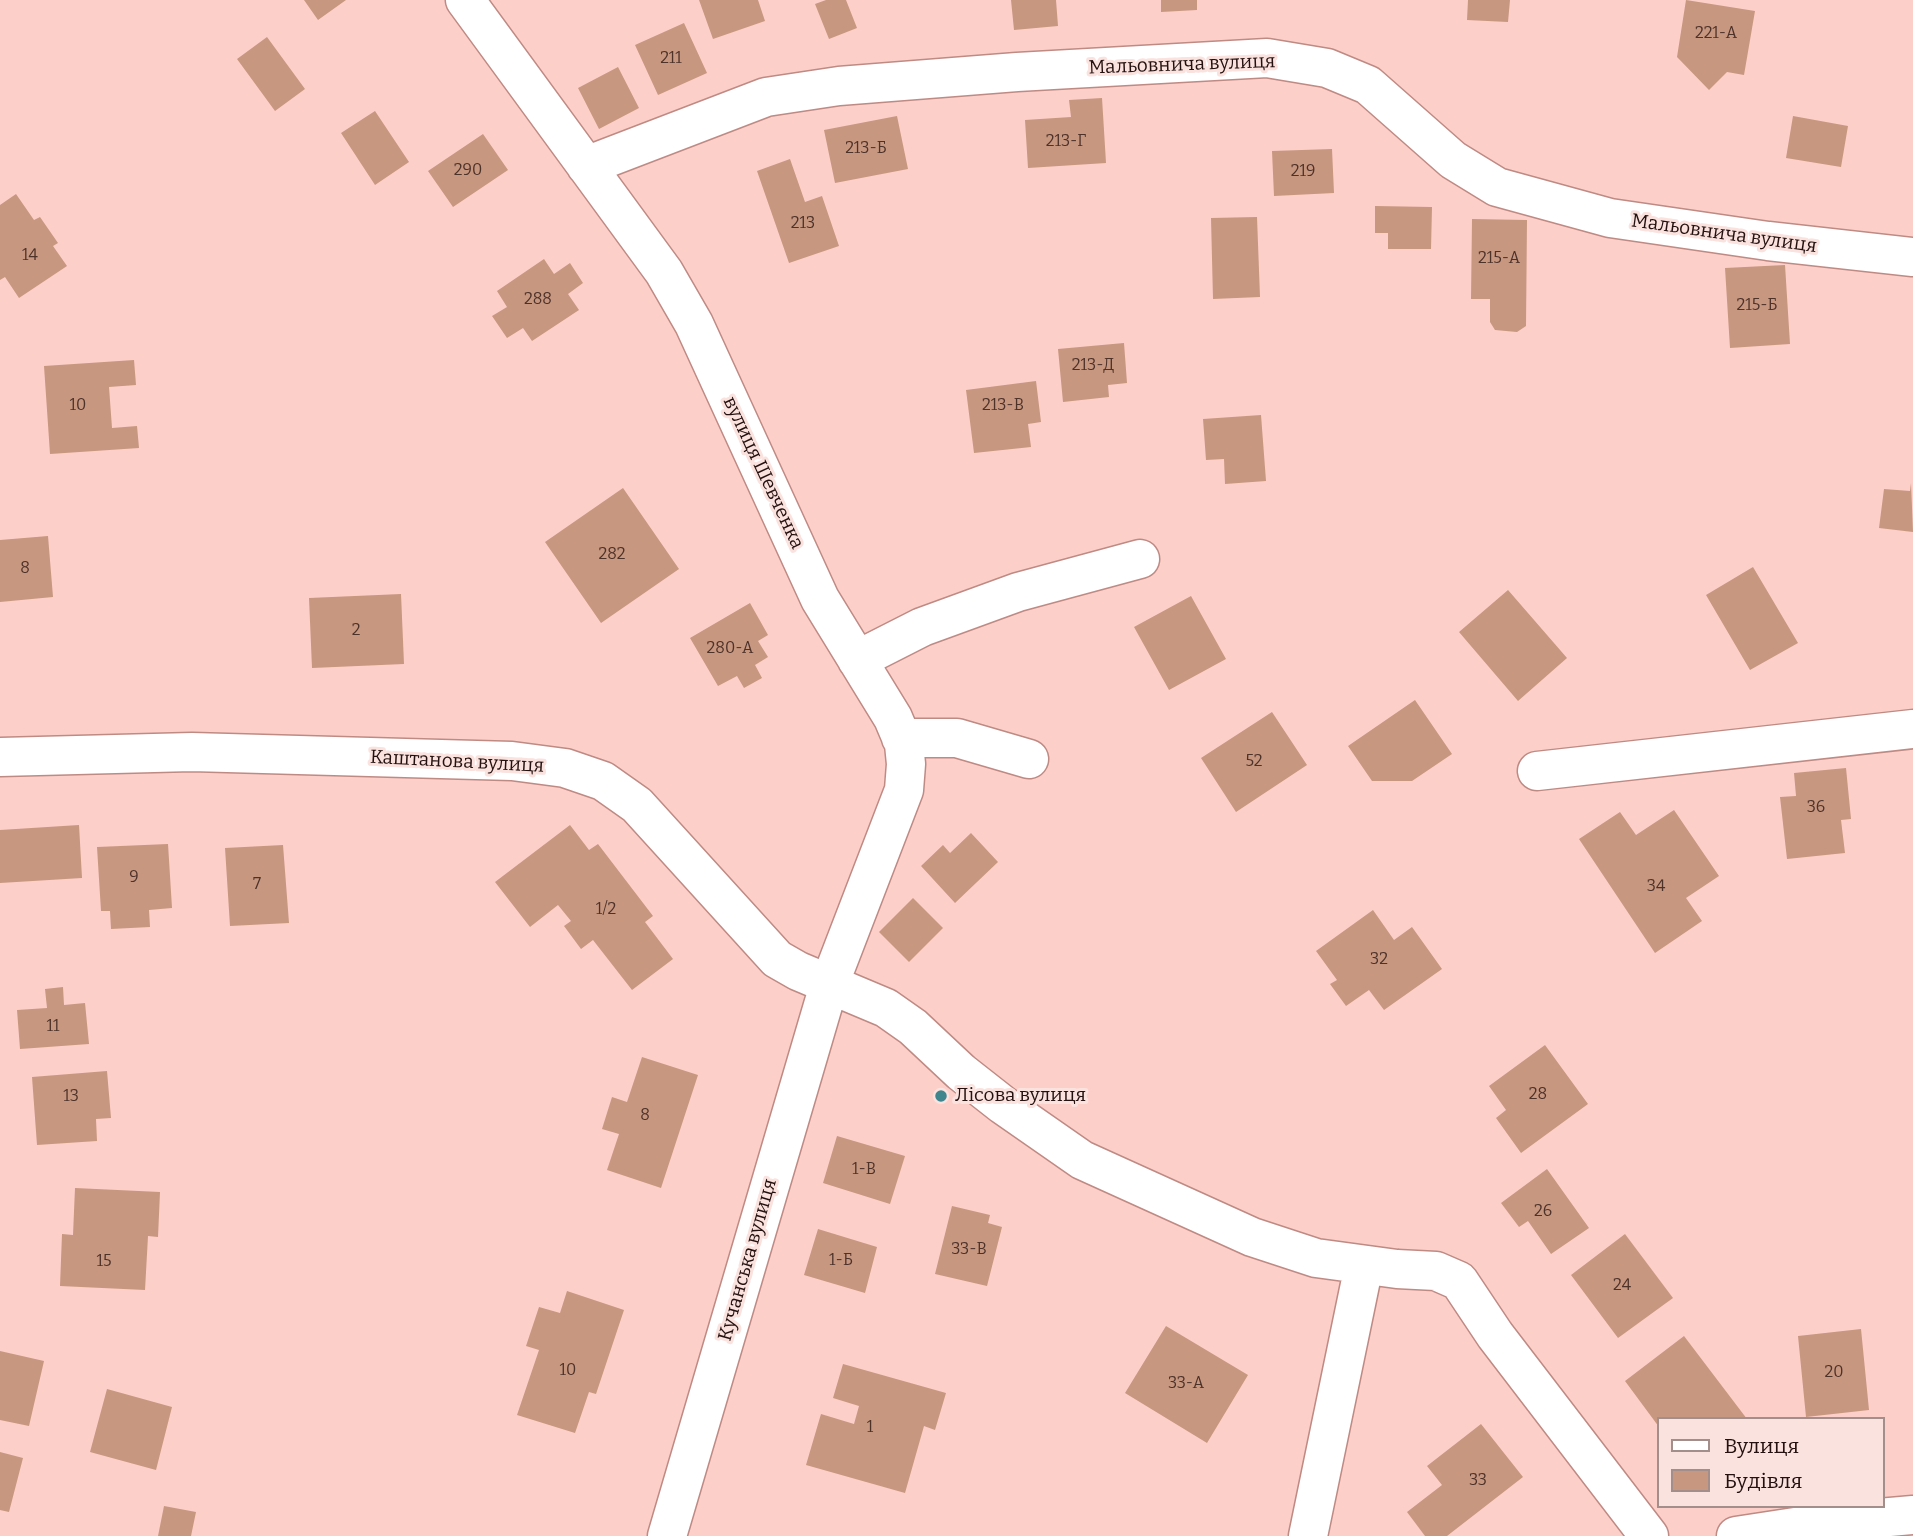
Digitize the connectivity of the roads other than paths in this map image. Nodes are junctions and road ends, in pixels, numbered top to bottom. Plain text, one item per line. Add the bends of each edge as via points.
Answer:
1 (465, 0) edge
2 (586, 166) junction
3 (1913, 257) edge
4 (1140, 559) dead end
5 (857, 660) junction
6 (1913, 729) edge
7 (901, 738) junction
8 (0, 757) edge
9 (1029, 759) dead end
10 (1537, 771) dead end
11 (829, 985) junction
12 (1364, 1265) junction
13 (1913, 1514) edge
14 (667, 1536) edge
15 (1308, 1536) edge
16 (1649, 1536) edge
17 (1736, 1536) edge

1 - 2 street, вулиця Шевченка
2 - 3 street, Мальовнича вулиця via 778,95 1017,72 1267,58 1327,68 1368,85 1453,160 1497,187 1610,218
2 - 5 street, вулиця Шевченка via 664,272 694,324 820,599
4 - 5 street via 1018,592 922,627
5 - 7 street, вулиця Шевченка
6 - 10 street
7 - 9 street via 957,738
7 - 11 street, вулиця Шевченка via 904,790
8 - 11 street, Каштанова вулиця via 192,752 512,761 565,768 603,781 637,805 777,959
11 - 12 street, Каштанова вулиця via 886,1008 1003,1105 1082,1160 1252,1237 1316,1258
11 - 14 street, Кучанська вулиця
12 - 15 street
12 - 16 street, Каштанова вулиця via 1436,1271 1459,1281
13 - 17 street

